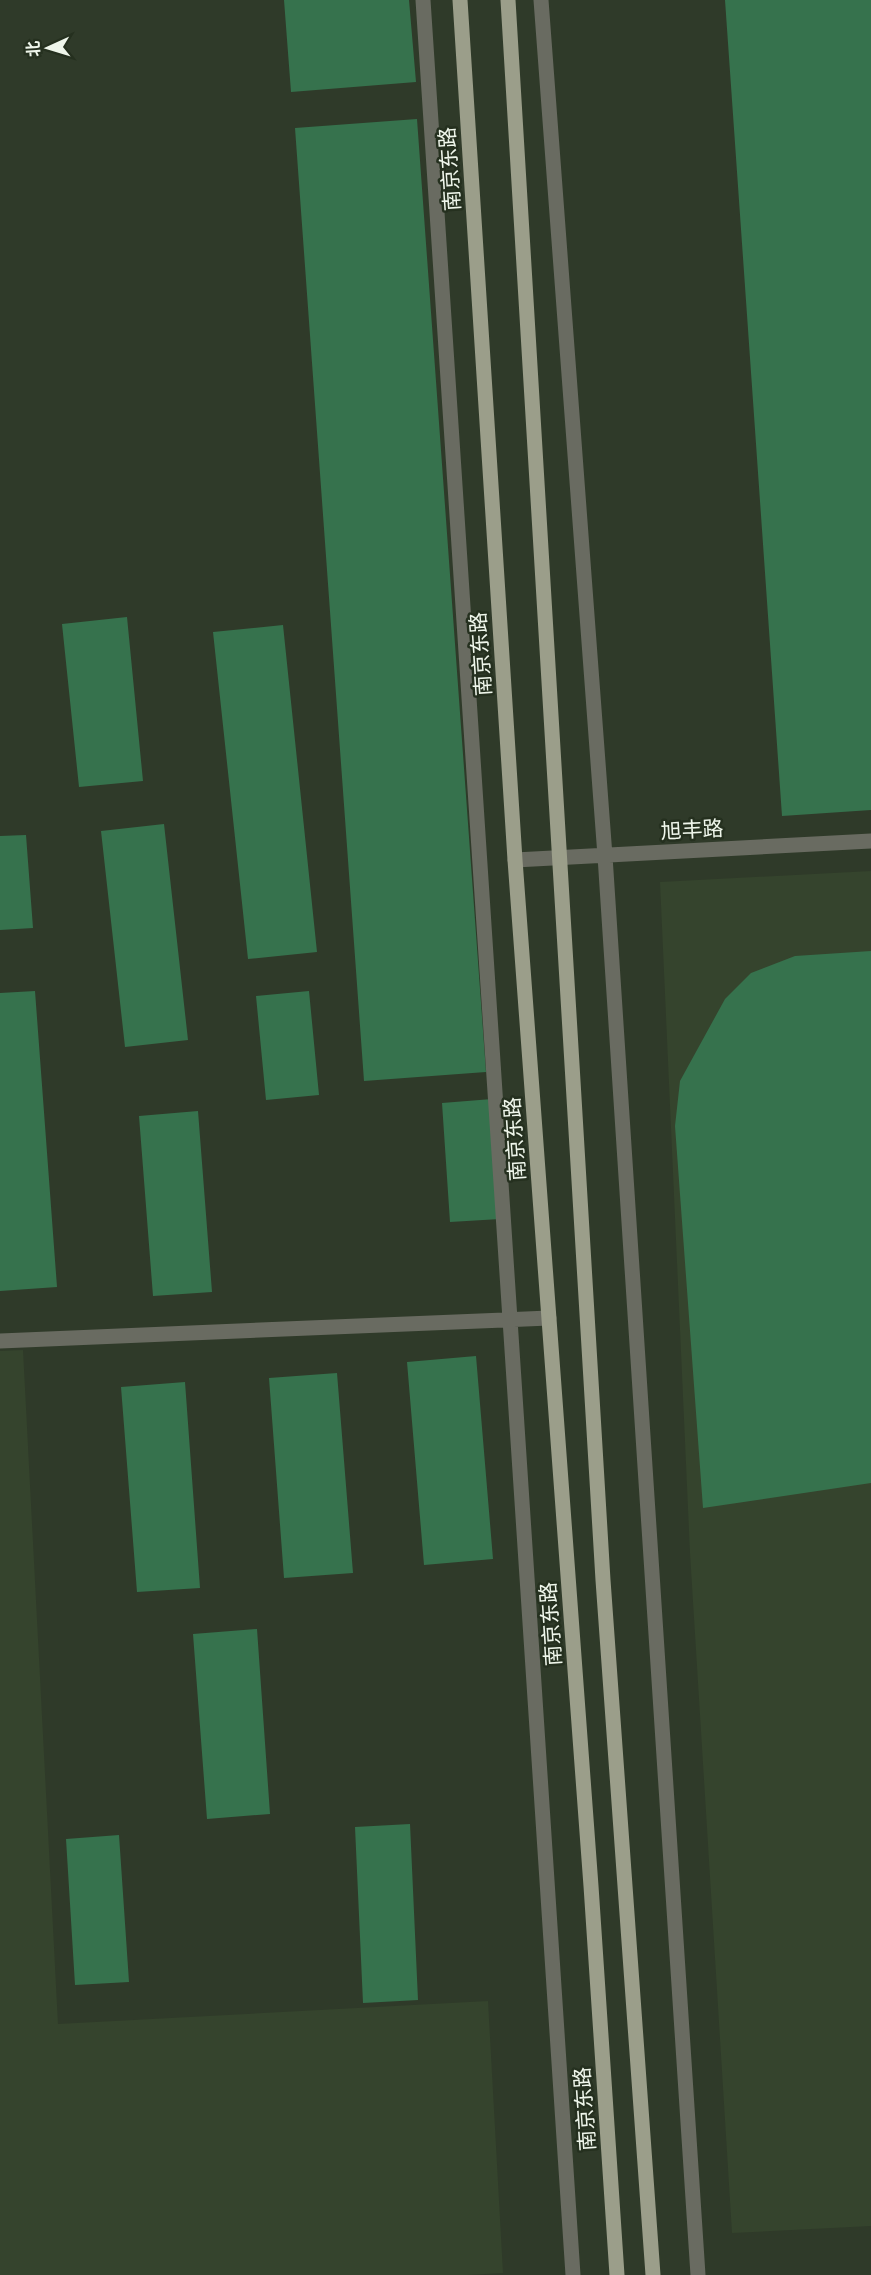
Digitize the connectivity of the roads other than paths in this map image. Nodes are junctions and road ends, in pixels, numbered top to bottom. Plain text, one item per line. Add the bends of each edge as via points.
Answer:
1 (423, 0) edge
2 (460, 0) edge
3 (508, 0) edge
4 (541, 0) edge
5 (871, 841) edge
6 (605, 856) junction
7 (560, 859) junction
8 (515, 860) junction
9 (549, 1318) junction
10 (510, 1319) junction
11 (0, 1341) edge
12 (573, 2275) edge
13 (617, 2275) edge
14 (653, 2275) edge
15 (698, 2275) edge

1 - 10 street
2 - 8 main road, 南京东路
3 - 7 main road
4 - 6 street
5 - 6 street, 旭丰路
6 - 7 street, 旭丰路
6 - 15 street
7 - 8 street, 旭丰路
7 - 14 main road via 603,1580
8 - 9 main road, 南京东路
9 - 10 street
9 - 13 main road, 南京东路
10 - 11 street
10 - 12 street

